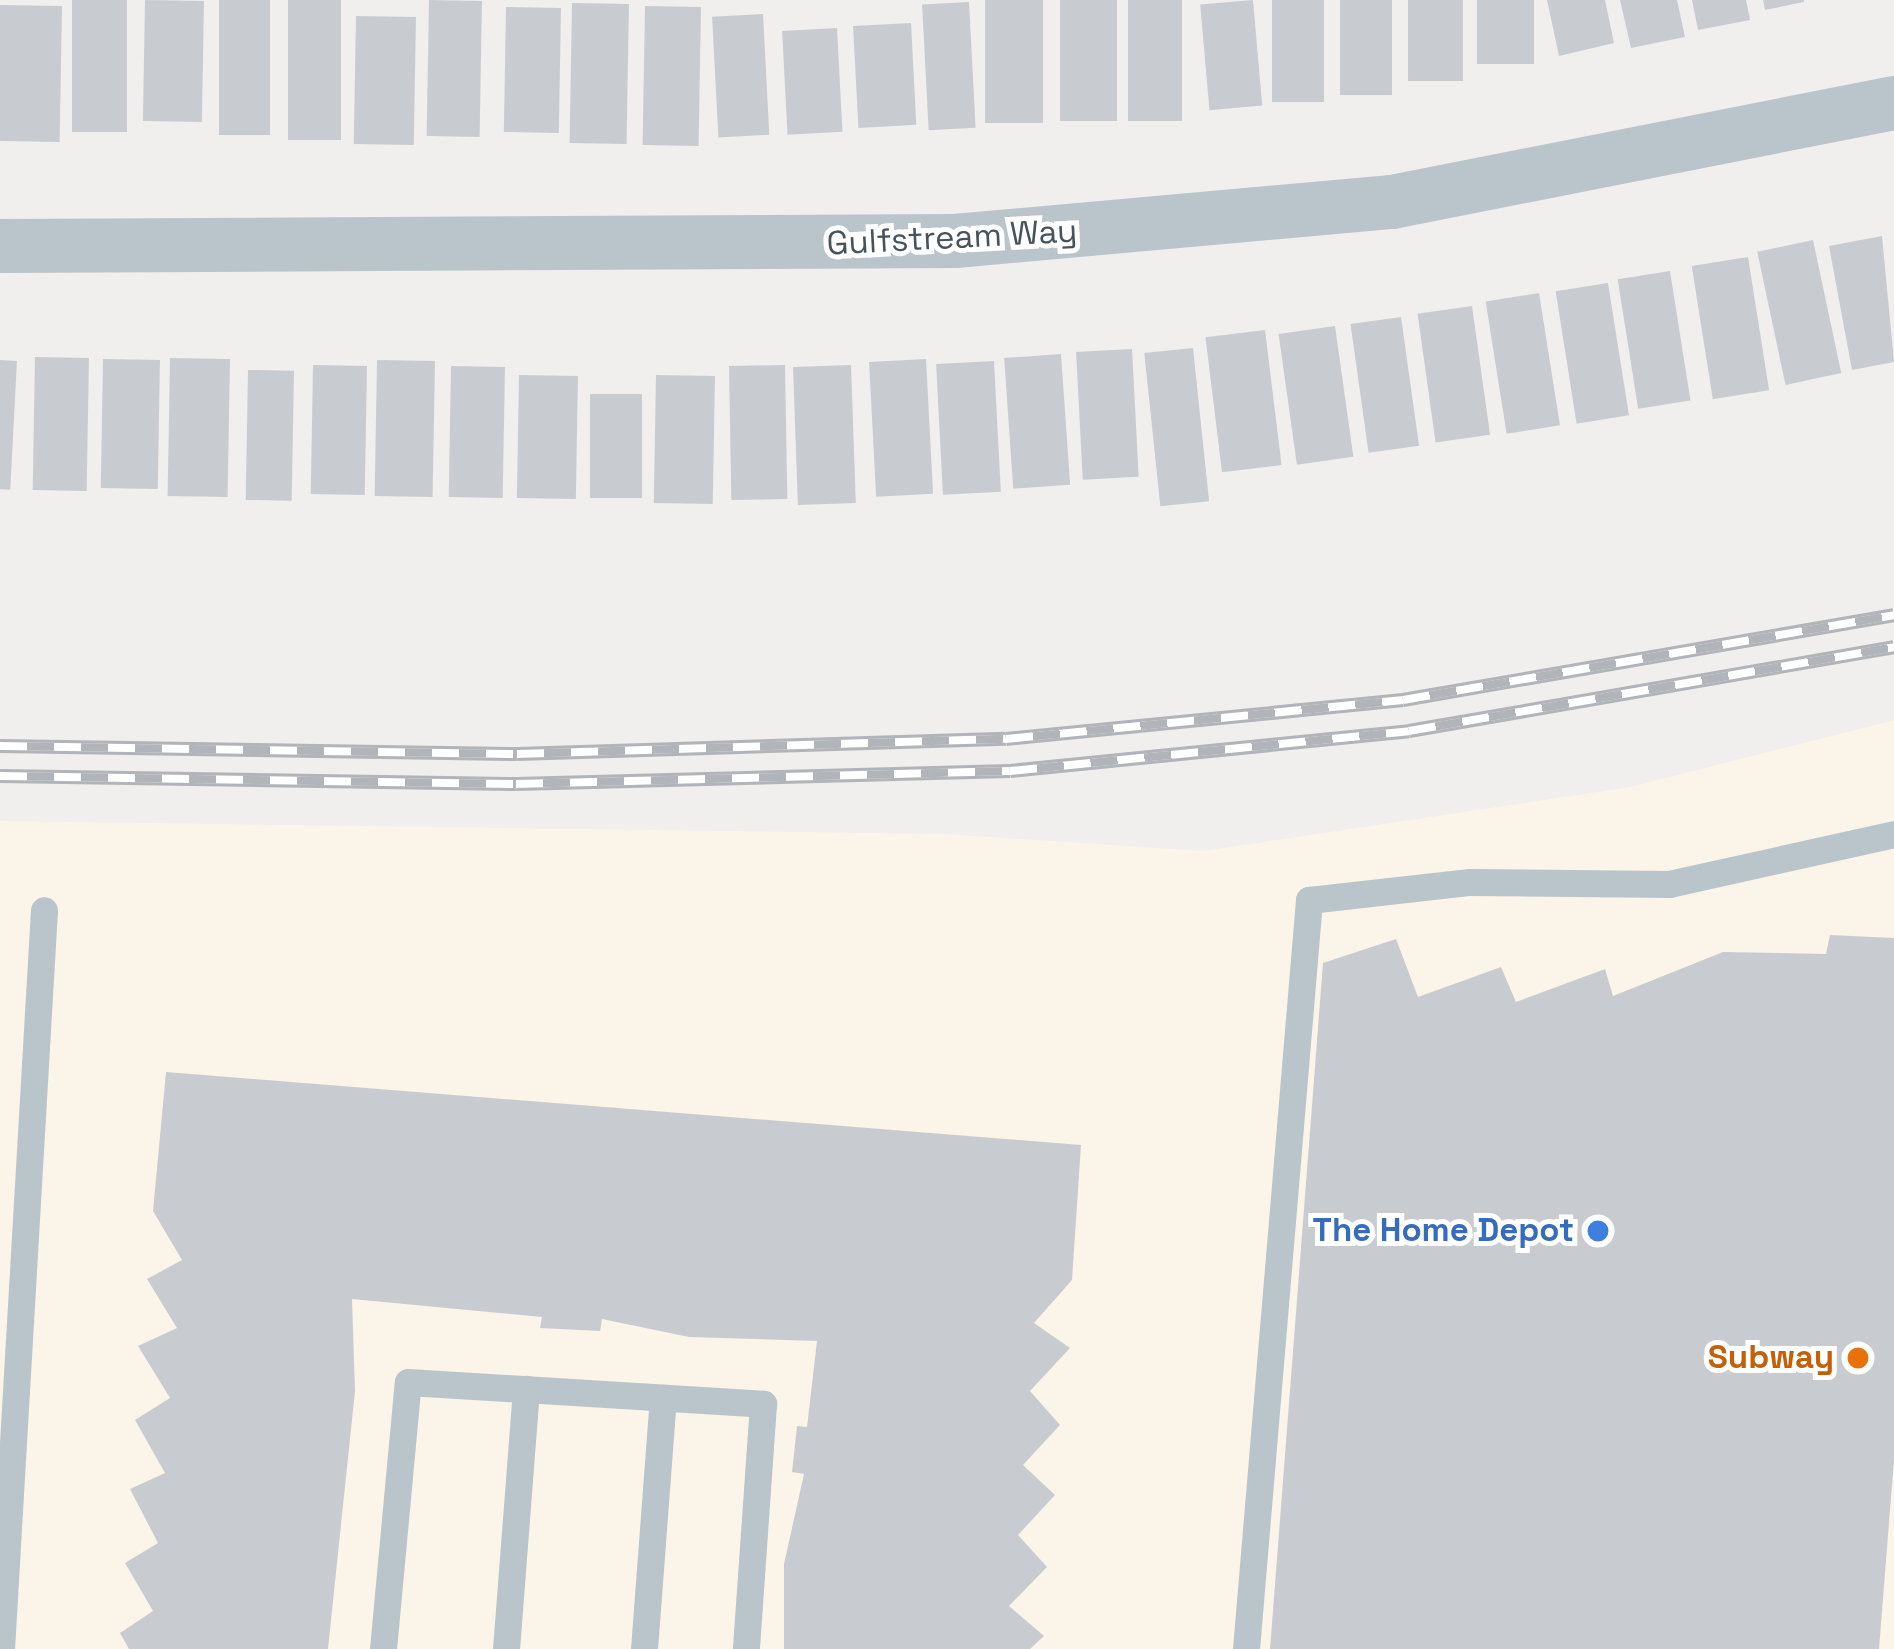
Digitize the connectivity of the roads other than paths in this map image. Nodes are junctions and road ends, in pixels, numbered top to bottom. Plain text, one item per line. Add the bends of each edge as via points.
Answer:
1 (1894, 103) edge
2 (0, 246) edge
3 (1894, 834) edge
4 (44, 910) dead end
5 (526, 1389) junction
6 (663, 1398) junction
7 (1, 1649) edge
8 (383, 1649) edge
9 (506, 1649) edge
10 (644, 1649) edge
11 (746, 1649) edge
12 (1246, 1649) edge

1 - 2 street, Gulfstream Way via 1392,202 956,242
3 - 12 lane via 1669,884 1470,882 1309,900
4 - 7 lane
5 - 6 lane
5 - 8 lane via 408,1382
5 - 9 lane
6 - 10 lane
6 - 11 lane via 763,1405

